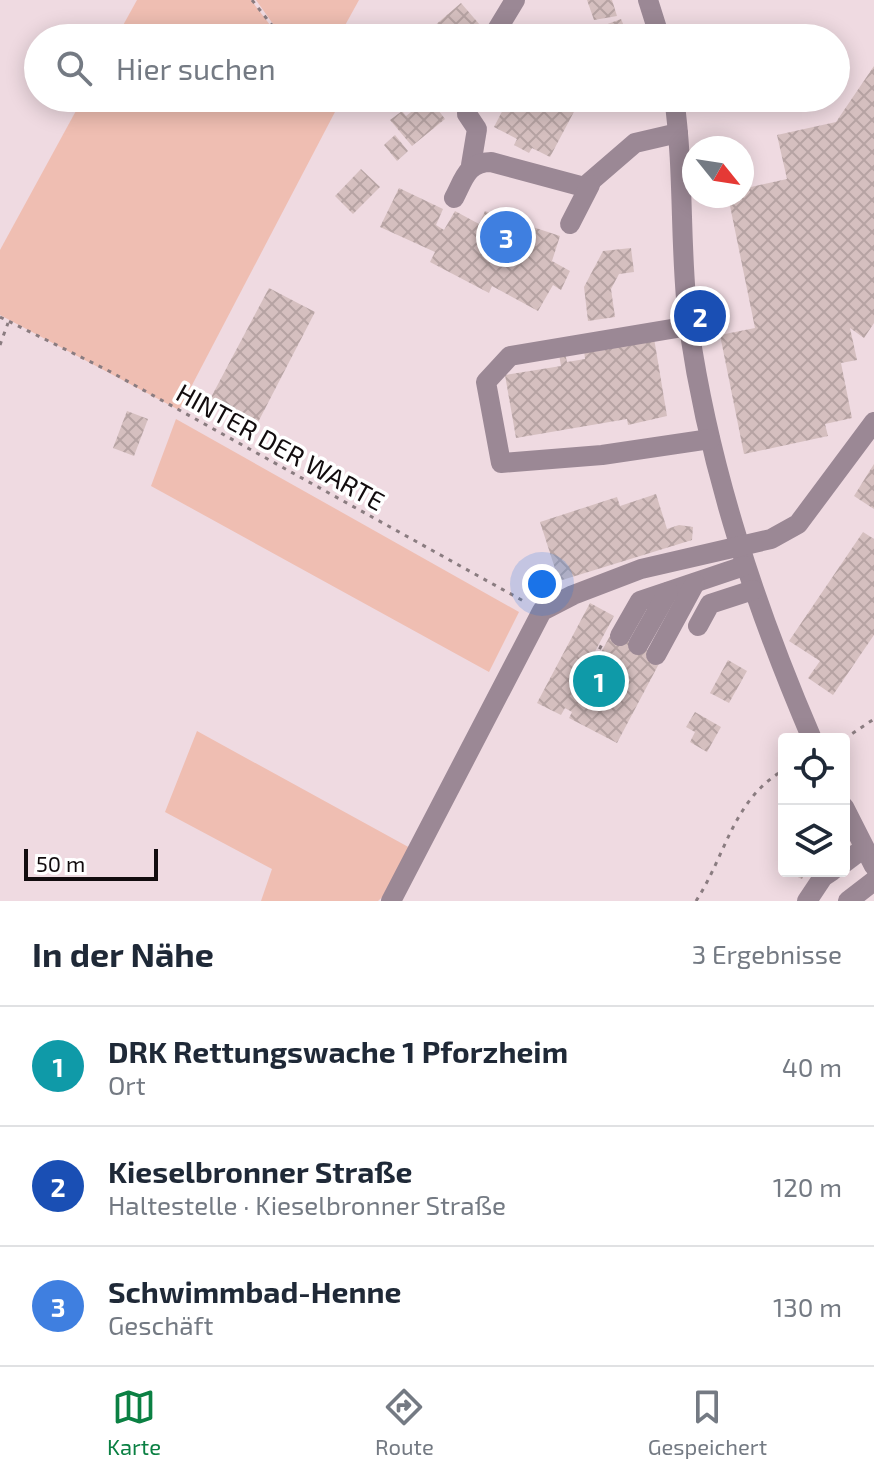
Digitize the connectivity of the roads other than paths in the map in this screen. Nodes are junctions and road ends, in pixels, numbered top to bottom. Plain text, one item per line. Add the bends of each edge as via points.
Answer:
1 (515, 0) edge
2 (648, 0) edge
3 (500, 24) edge
4 (656, 24) edge
5 (470, 112) edge
6 (676, 112) edge
7 (678, 133) junction
8 (471, 165) junction
9 (590, 185) junction
10 (454, 198) dead end
11 (570, 224) dead end
12 (689, 326) junction
13 (874, 422) edge
14 (710, 439) junction
15 (737, 545) junction
16 (744, 566) junction
17 (674, 590) junction
18 (753, 590) junction
19 (698, 626) dead end
20 (810, 733) edge
21 (850, 819) edge
22 (869, 857) edge
23 (823, 877) edge
24 (874, 881) edge
25 (391, 901) edge
26 (807, 901) edge
27 (848, 901) edge

1 - 3 street
2 - 4 street
5 - 8 street via 477,129
6 - 7 street
7 - 9 street via 635,143
7 - 12 street
8 - 9 street via 491,162 571,186
8 - 10 street
9 - 11 street
12 - 14 street
12 - 14 street via 510,356 486,382 501,463
13 - 15 street via 798,524 771,539
14 - 15 street
15 - 16 street
15 - 25 street via 641,569 542,611
16 - 17 street
16 - 18 street
17 - 17 street via 638,645
18 - 19 street via 710,604
18 - 20 street
21 - 22 street
23 - 26 street
24 - 27 street

